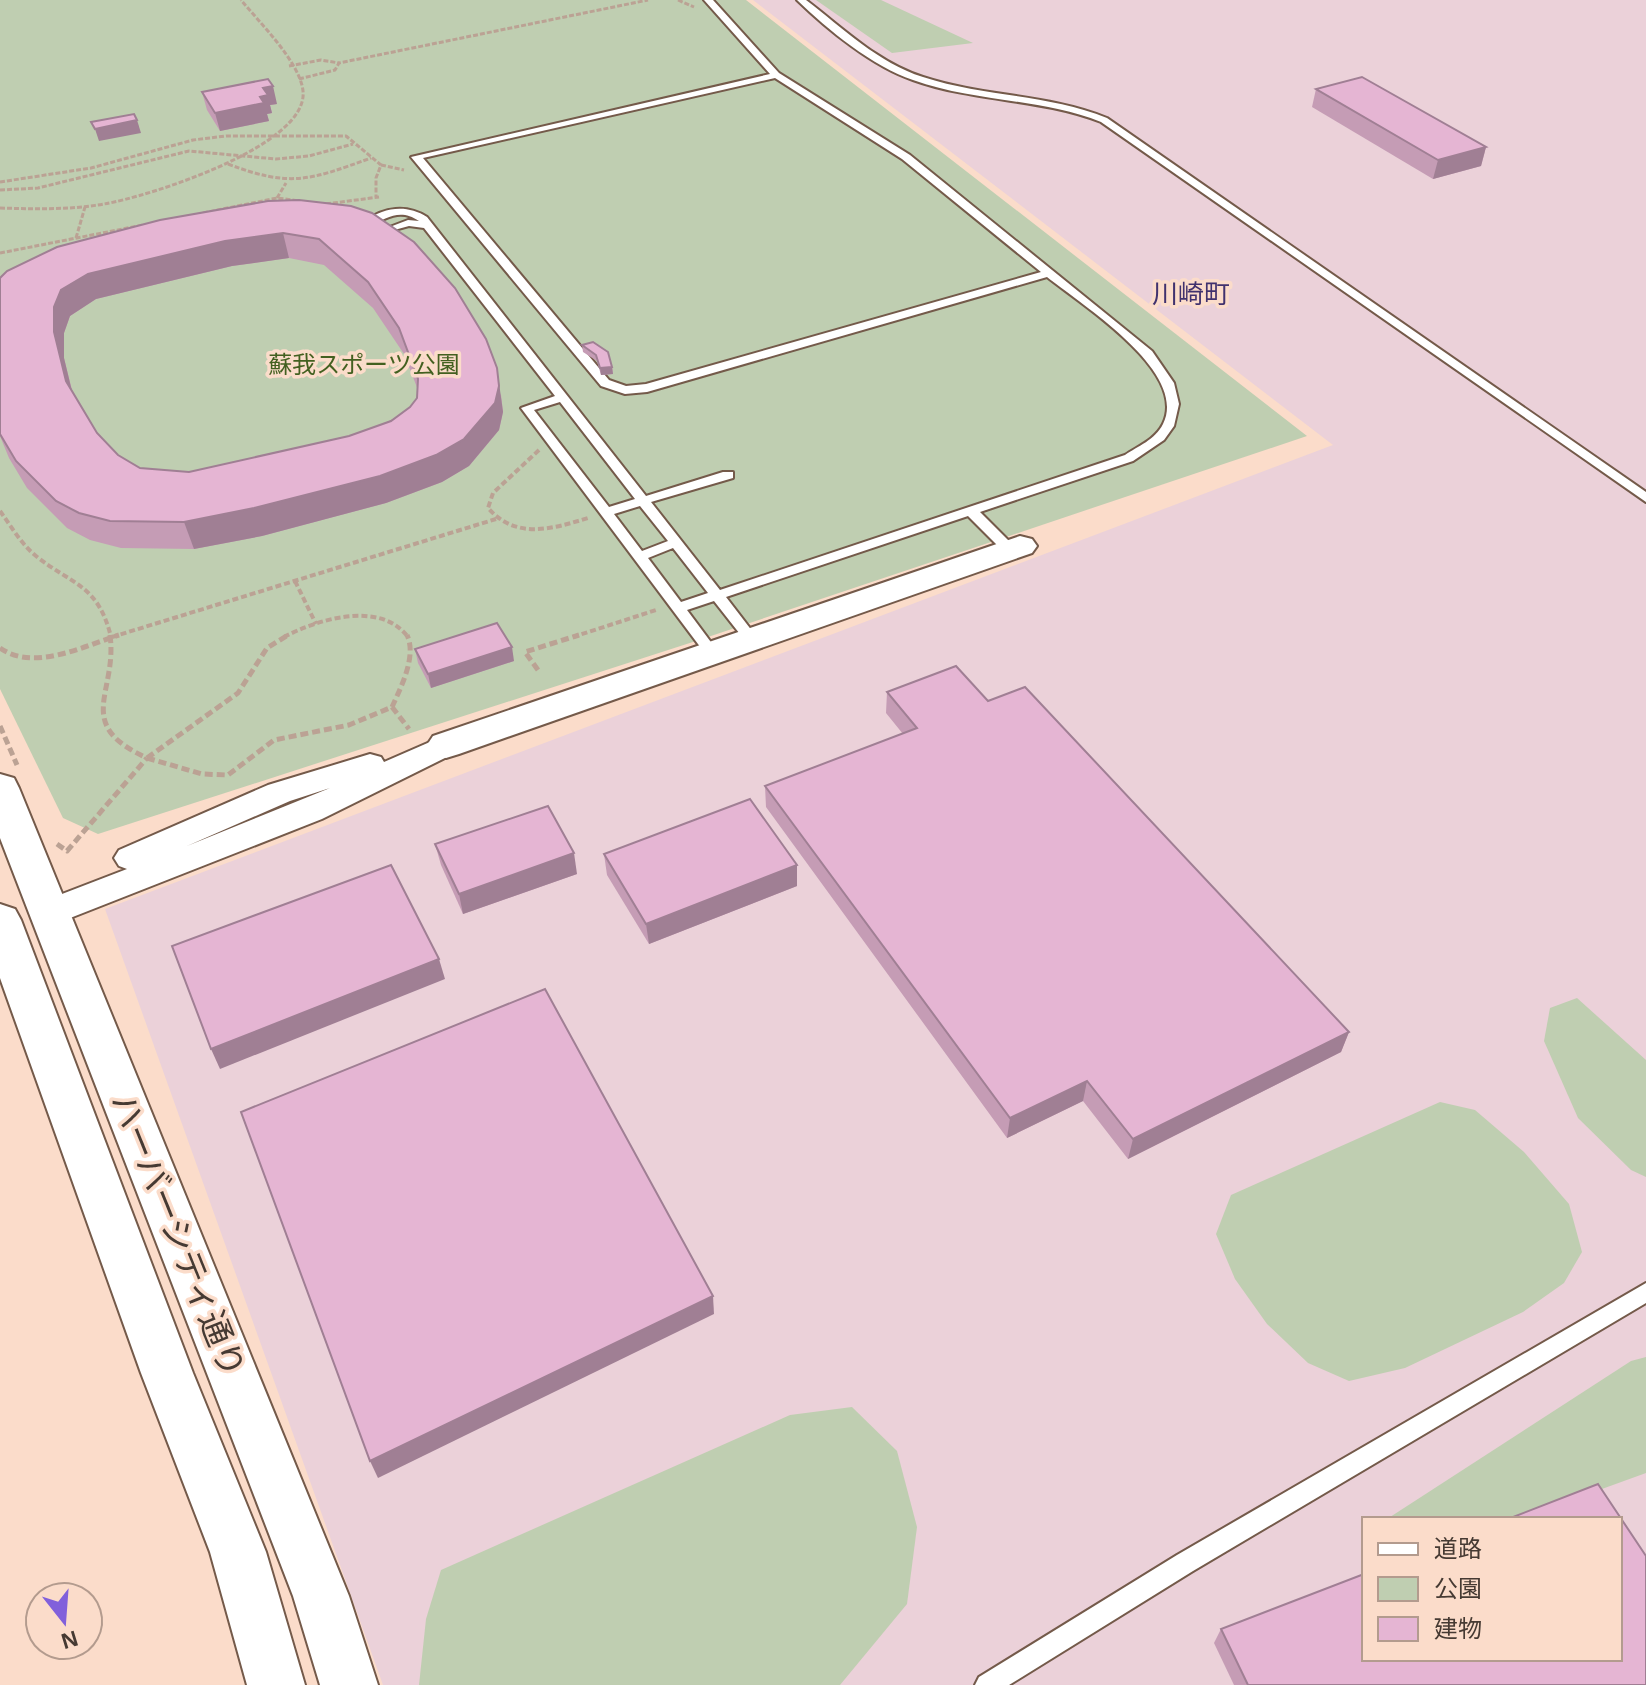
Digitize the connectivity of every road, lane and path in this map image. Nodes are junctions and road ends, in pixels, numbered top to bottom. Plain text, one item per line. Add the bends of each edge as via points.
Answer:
1 (241, 0) edge
2 (648, 0) edge
3 (708, 0) edge
4 (801, 0) edge
5 (339, 63) junction
6 (289, 66) junction
7 (776, 75) junction
8 (299, 79) junction
9 (271, 137) junction
10 (353, 144) junction
11 (243, 155) junction
12 (372, 158) junction
13 (227, 164) junction
14 (0, 182) edge
15 (286, 183) junction
16 (0, 190) edge
17 (376, 196) junction
18 (384, 197) dead end
19 (277, 198) junction
20 (302, 201) edge
21 (314, 202) edge
22 (85, 207) junction
23 (0, 208) edge
24 (199, 214) edge
25 (153, 223) edge
26 (369, 223) edge
27 (429, 225) junction
28 (391, 230) edge
29 (76, 238) junction
30 (0, 253) edge
31 (1049, 273) junction
32 (560, 398) junction
33 (548, 436) junction
34 (728, 475) dead end
35 (1646, 498) edge
36 (641, 502) junction
37 (0, 511) edge
38 (971, 511) junction
39 (606, 512) junction
40 (496, 519) junction
41 (678, 542) junction
42 (1015, 548) joint
43 (639, 557) junction
44 (295, 581) junction
45 (717, 595) junction
46 (677, 606) junction
47 (316, 624) junction
48 (111, 637) junction
49 (752, 640) junction
50 (0, 648) edge
51 (712, 653) junction
52 (538, 670) dead end
53 (392, 707) junction
54 (409, 729) dead end
55 (446, 745) joint
56 (147, 758) junction
57 (231, 774) junction
58 (236, 785) dead end
59 (0, 788) edge
60 (67, 851) dead end
61 (46, 904) junction
62 (1, 928) edge
63 (1646, 1292) edge
64 (276, 1685) edge
65 (349, 1685) edge
66 (987, 1685) edge

1 - 6 path
2 - 5 path
3 - 7 lane
4 - 35 lane via 897,71 946,86 1050,100 1104,120
5 - 6 path via 321,60
5 - 8 path via 335,70
6 - 8 path
7 - 31 lane via 906,157
7 - 31 lane via 416,157 605,383 625,390
8 - 9 path via 299,109
9 - 10 path via 346,136
9 - 11 path
9 - 14 path via 199,139 100,166
10 - 11 path via 298,157
10 - 12 path
11 - 13 path
11 - 16 path via 189,151 38,188
12 - 15 path
12 - 17 path via 381,165
13 - 15 path
13 - 22 path via 174,189
15 - 19 path
17 - 18 path
17 - 21 path
19 - 20 path
19 - 24 path
22 - 23 path
22 - 29 path
25 - 29 path
26 - 27 lane via 383,214 406,211
27 - 28 lane via 408,223
27 - 32 lane
29 - 30 path
31 - 38 lane via 1148,353 1169,379 1174,409 1161,436 1129,458
32 - 33 lane via 527,408
32 - 36 lane
33 - 39 lane
33 - 40 path via 493,493 488,508
34 - 36 lane
36 - 39 lane
36 - 41 lane
37 - 48 path via 36,556 84,584 99,603
38 - 42 lane
38 - 45 lane
39 - 40 path via 528,532
39 - 43 lane
40 - 44 path
41 - 43 lane
41 - 45 lane
42 - 49 street
43 - 46 lane
44 - 47 path
44 - 48 path
45 - 46 lane
45 - 49 lane
46 - 51 lane
46 - 52 path via 525,652
47 - 53 path via 366,616 391,621 406,632 410,641 405,676
47 - 56 path via 270,644 238,693
48 - 50 path via 43,658 10,655
48 - 56 path via 104,713 111,736
49 - 51 street
51 - 55 street
53 - 54 path
53 - 57 path via 343,729 269,742
55 - 61 street
56 - 57 path via 204,775
56 - 60 path
57 - 58 path
59 - 61 street, ハーバーシティ通り
61 - 62 street
61 - 65 street, ハーバーシティ通り via 321,1596
62 - 64 street, ハーバーシティ通り via 238,1552
63 - 66 lane

